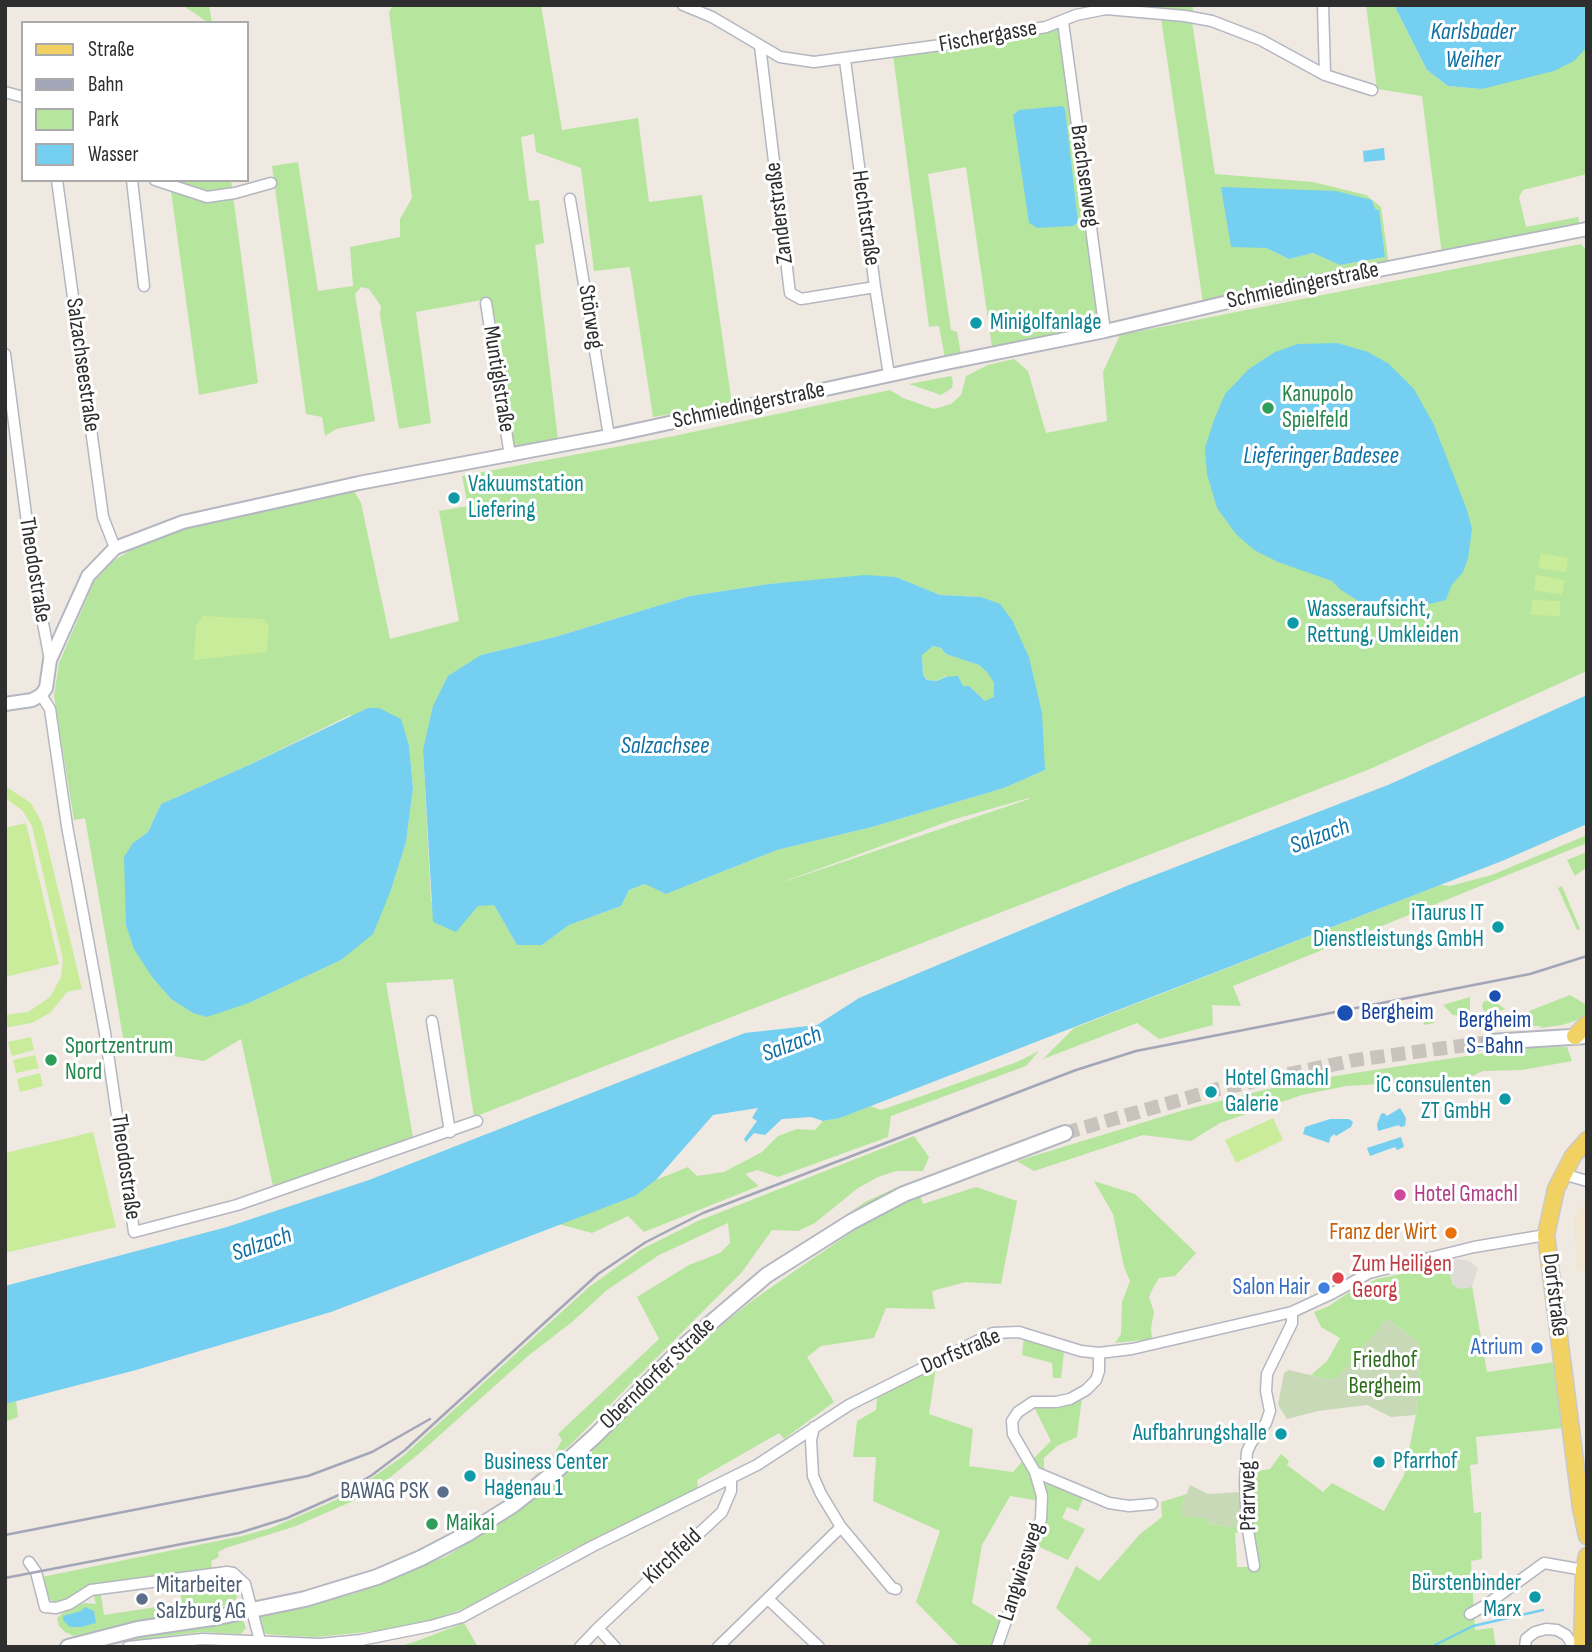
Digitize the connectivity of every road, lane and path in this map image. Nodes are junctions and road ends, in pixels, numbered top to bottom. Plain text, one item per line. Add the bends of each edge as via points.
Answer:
1 (683, 5) edge
2 (1323, 5) edge
3 (1063, 22) junction
4 (761, 46) junction
5 (845, 60) junction
6 (1325, 75) junction
7 (1373, 89) dead end
8 (57, 182) edge
9 (132, 182) edge
10 (161, 182) edge
11 (271, 183) dead end
12 (570, 199) dead end
13 (1587, 229) edge
14 (144, 286) dead end
15 (875, 287) junction
16 (486, 303) dead end
17 (1105, 331) junction
18 (5, 354) edge
19 (890, 375) junction
20 (609, 436) junction
21 (510, 456) junction
22 (116, 548) junction
23 (50, 660) junction
24 (41, 695) junction
25 (5, 704) edge
26 (432, 1021) dead end
27 (1583, 1032) edge
28 (1490, 1042) tunnel mouth
29 (477, 1121) dead end
30 (450, 1132) junction
31 (1065, 1133) tunnel mouth
32 (1587, 1140) edge
33 (1563, 1174) junction
34 (1587, 1181) edge
35 (1546, 1235) junction
36 (1292, 1312) junction
37 (1099, 1353) junction
38 (814, 1427) junction
39 (1035, 1472) junction
40 (731, 1478) junction
41 (1152, 1504) dead end
42 (1581, 1508) junction
43 (841, 1527) junction
44 (1587, 1536) edge
45 (29, 1562) dead end
46 (1254, 1566) dead end
47 (1585, 1568) edge
48 (896, 1589) dead end
49 (768, 1599) junction
50 (252, 1610) junction
51 (1470, 1614) dead end
52 (598, 1628) junction
53 (260, 1641) junction
54 (68, 1647) edge
55 (128, 1647) edge
56 (580, 1647) edge
57 (615, 1647) edge
58 (718, 1647) edge
59 (819, 1647) edge
60 (997, 1647) edge
61 (1525, 1647) edge
62 (1574, 1647) edge
63 (1582, 1647) edge

1 - 4 street, Fischergasse
2 - 6 street
3 - 5 street, Fischergasse
3 - 6 street, Fischergasse via 1076,15 1120,9 1199,18 1261,40
3 - 17 street, Brachsenweg
4 - 5 street, Fischergasse via 798,61
4 - 15 street, Zanderstraße via 790,293 801,299
5 - 15 street, Hechtstraße
6 - 7 street, Fischergasse
8 - 22 street, Salzachseestraße via 103,517
9 - 14 street
10 - 11 street via 207,197
12 - 20 street, Störweg
13 - 17 street, Schmiedingerstraße via 1292,287
15 - 19 street, Hechtstraße
16 - 21 street, Muntiglstraße
17 - 19 street, Schmiedingerstraße
18 - 23 street, Theodostraße via 34,576
19 - 20 street, Schmiedingerstraße
20 - 21 street, Schmiedingerstraße
21 - 22 street, Schmiedingerstraße via 183,522
22 - 23 street, Schmiedingerstraße via 88,576
23 - 24 street, Schmiedingerstraße via 49,678
24 - 25 street
24 - 30 street, Theodostraße via 50,709 134,1232 237,1205
26 - 30 street
27 - 28 main road
29 - 30 street, Theodostraße
31 - 50 main road, Oberndorfer Straße via 904,1194 767,1275 686,1344 556,1471 467,1534 377,1577
32 - 33 main road
33 - 34 street
33 - 35 main road
35 - 36 street, Dorfstraße via 1369,1273
35 - 42 main road, Dorfstraße
36 - 37 street, Dorfstraße
36 - 46 street, Pfarrweg via 1292,1322 1268,1374 1270,1412 1247,1452 1247,1524
37 - 38 street, Dorfstraße via 1019,1332 993,1334
37 - 39 street, Langwiesweg via 1100,1371 1086,1390 1070,1399 1033,1402 1012,1420 1013,1434
38 - 40 street, Dorfstraße
38 - 43 street via 813,1476
39 - 41 street via 1108,1503 1129,1507
39 - 60 street, Langwiesweg via 1042,1496 1041,1519
40 - 52 street, Kirchfeld via 722,1512
40 - 53 street, Dorfstraße via 462,1617 361,1640 320,1644
42 - 44 main road, Dorfstraße
42 - 47 main road, Dorfstraße via 1578,1527
43 - 48 street
43 - 49 street
45 - 50 street via 45,1607 69,1604 91,1590 227,1572 245,1584
47 - 51 street via 1544,1563
47 - 63 main road, Dorfstraße
49 - 58 street
49 - 59 street
50 - 53 street
50 - 54 main road, Oberndorfer Straße
52 - 56 street, Kirchfeld
52 - 57 street
53 - 55 street via 176,1640
61 - 62 street via 1526,1639 1546,1629 1566,1635

